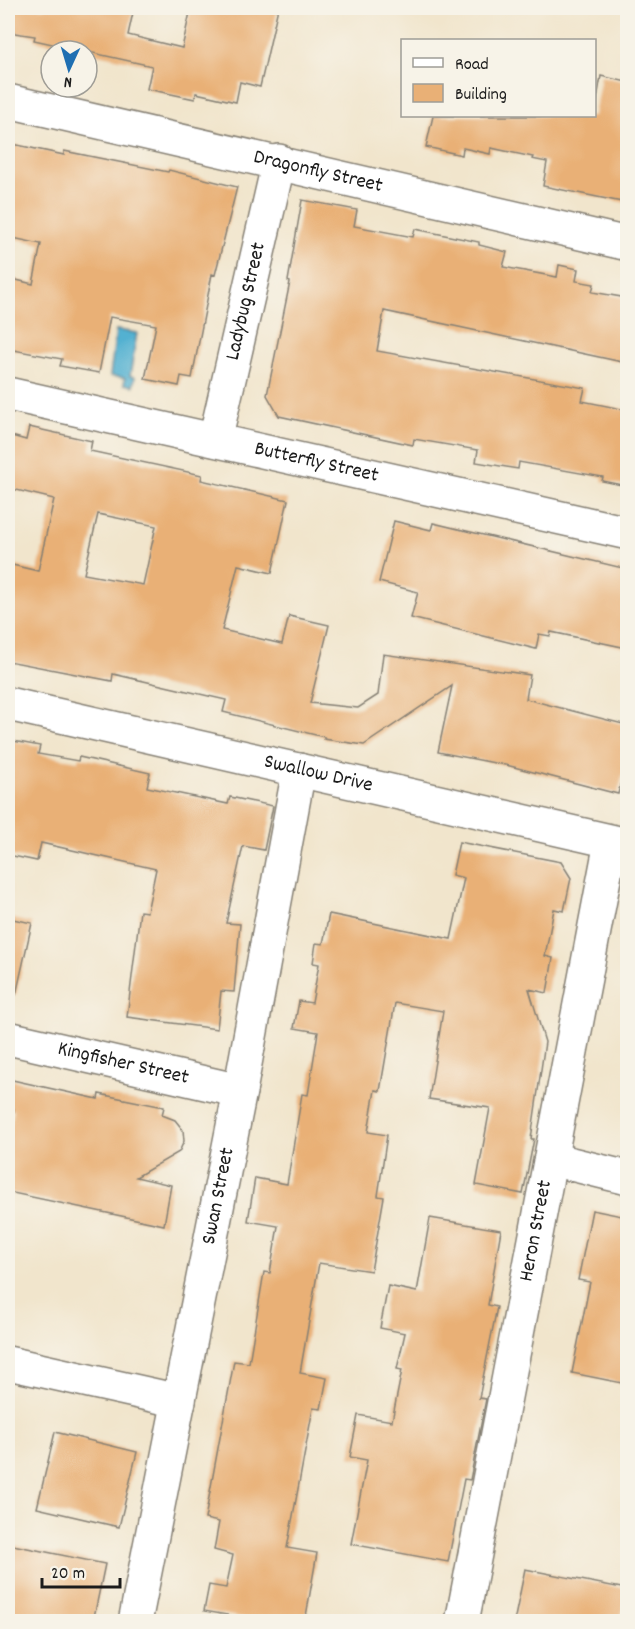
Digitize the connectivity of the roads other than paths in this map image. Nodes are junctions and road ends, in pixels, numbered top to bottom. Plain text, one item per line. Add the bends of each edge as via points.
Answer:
1 (8, 101) edge
2 (279, 161) junction
3 (627, 244) edge
4 (8, 394) edge
5 (215, 440) junction
6 (627, 533) edge
7 (8, 704) edge
8 (299, 771) junction
9 (619, 843) edge
10 (8, 1038) edge
11 (240, 1090) junction
12 (551, 1159) junction
13 (627, 1178) edge
14 (8, 1363) edge
15 (179, 1401) junction
16 (135, 1622) edge
17 (462, 1622) edge

1 - 2 street, Dragonfly Street
2 - 3 street, Dragonfly Street
2 - 5 street, Ladybug Street
4 - 5 street, Butterfly Street
5 - 6 street, Butterfly Street
7 - 8 street, Swallow Drive
8 - 9 street, Swallow Drive
8 - 11 street, Swan Street
9 - 12 street, Heron Street
10 - 11 street, Kingfisher Street
11 - 15 street, Swan Street
12 - 13 street
12 - 17 street, Heron Street
14 - 15 street
15 - 16 street, Swan Street

